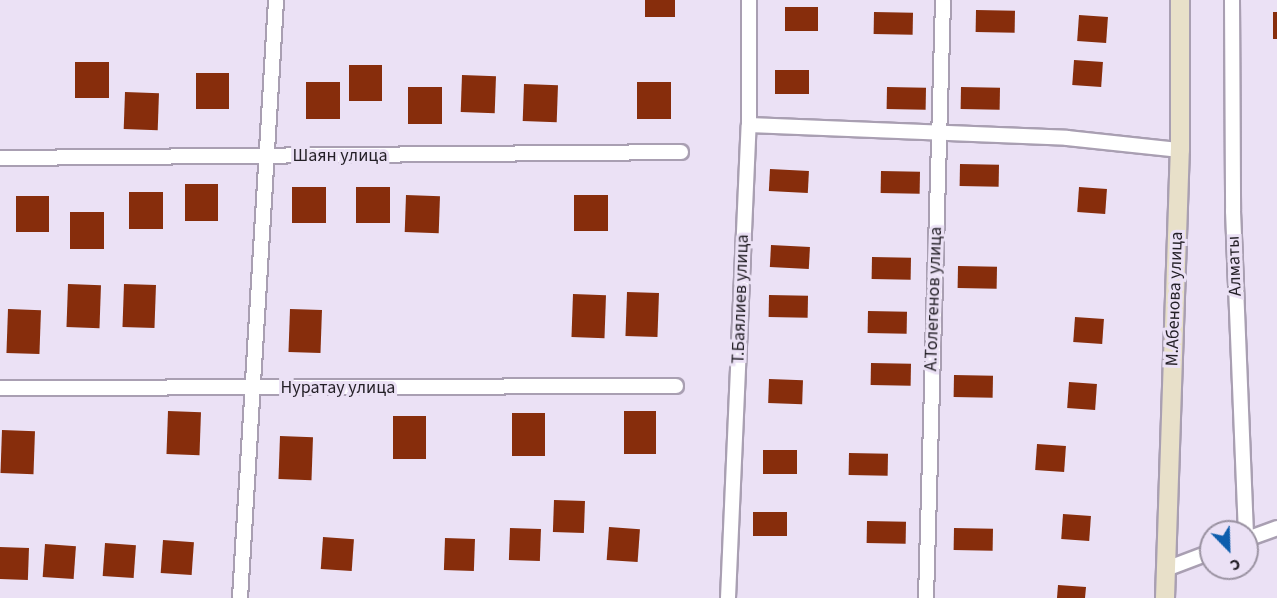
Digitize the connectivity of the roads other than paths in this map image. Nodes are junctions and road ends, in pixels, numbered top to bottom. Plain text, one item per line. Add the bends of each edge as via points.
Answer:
1 (276, 0) edge
2 (749, 0) edge
3 (943, 0) edge
4 (1180, 0) edge
5 (1232, 0) edge
6 (749, 125) junction
7 (940, 137) junction
8 (1180, 150) junction
9 (681, 152) dead end
10 (264, 156) junction
11 (0, 158) edge
12 (676, 386) dead end
13 (0, 388) edge
14 (253, 389) junction
15 (1246, 520) edge
16 (1277, 528) edge
17 (1259, 535) edge
18 (1199, 557) edge
19 (1166, 569) junction
20 (240, 598) edge
21 (728, 598) edge
22 (926, 598) edge
23 (1165, 598) edge

1 - 10 street
2 - 6 street, Т.Баялиев улица
3 - 7 street, А.Толегенов улица
4 - 8 main road, М.Абенова улица
5 - 15 street, Алматы via 1233,211
6 - 7 street
6 - 21 street, Т.Баялиев улица
7 - 8 street via 1067,138
7 - 22 street, А.Толегенов улица
8 - 19 main road, М.Абенова улица
9 - 10 street, Шаян улица
10 - 11 street, Шаян улица
10 - 14 street
12 - 14 street, Нуратау улица
13 - 14 street, Нуратау улица
14 - 20 street
16 - 17 street
18 - 19 street
19 - 23 main road, М.Абенова улица

